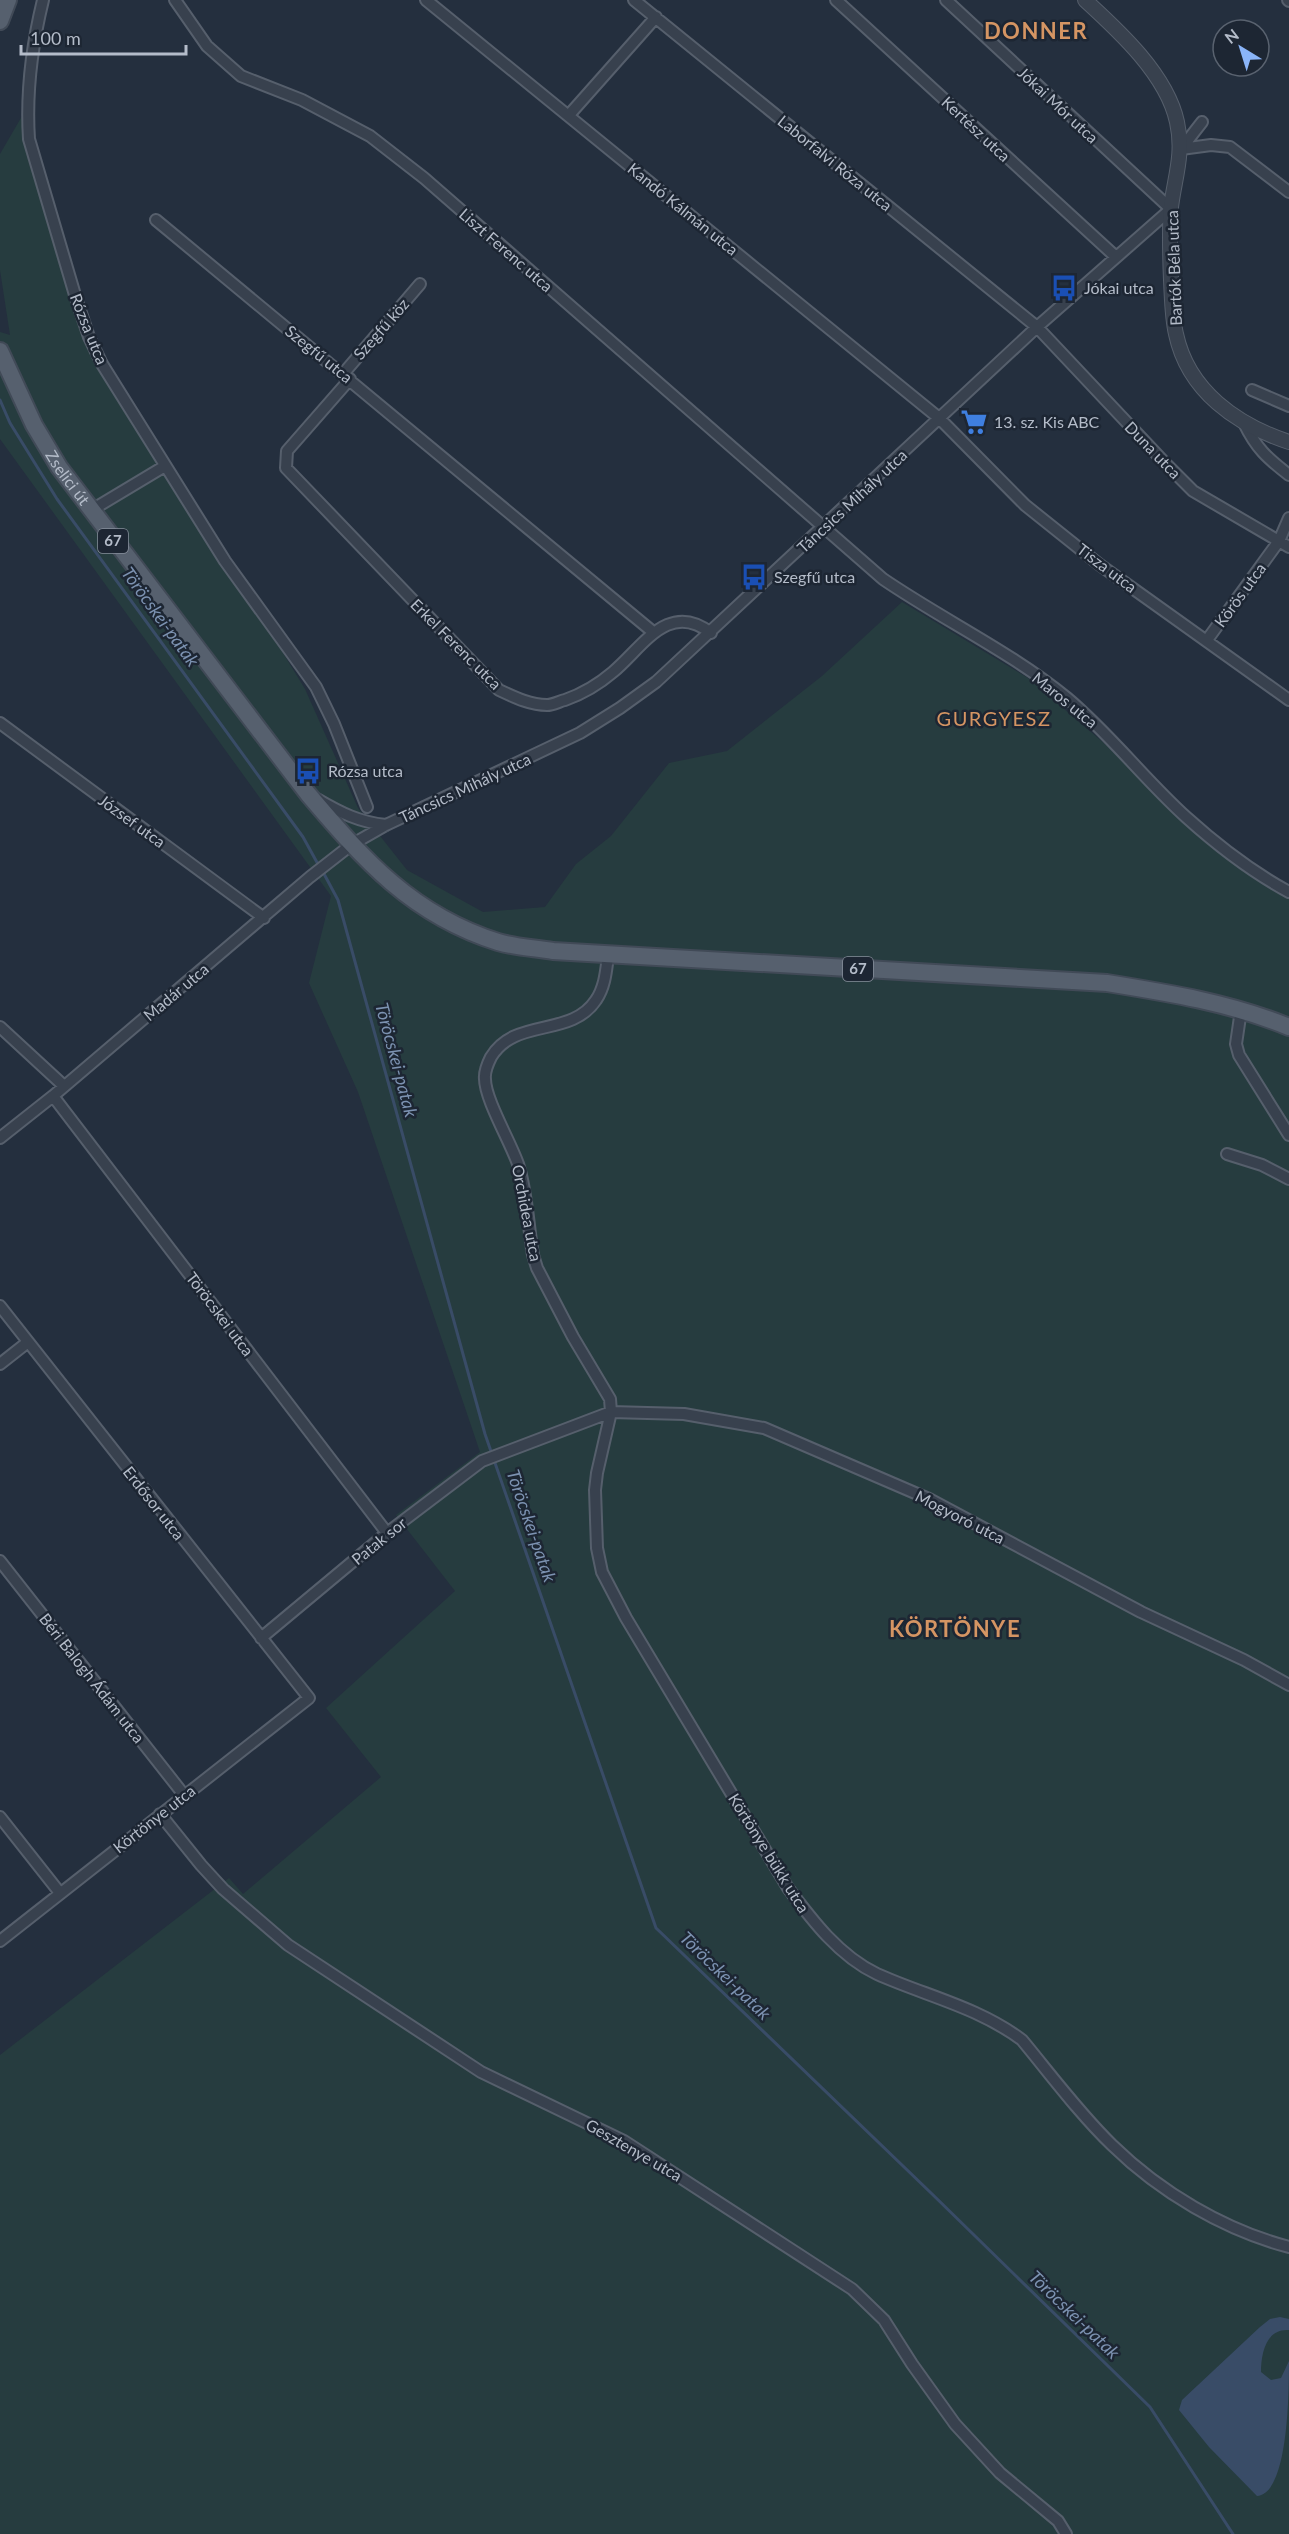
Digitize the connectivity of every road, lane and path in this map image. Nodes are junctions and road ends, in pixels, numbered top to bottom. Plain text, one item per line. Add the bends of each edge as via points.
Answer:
1 (8, 0) edge
2 (43, 0) edge
3 (175, 0) edge
4 (426, 0) edge
5 (634, 0) edge
6 (836, 0) edge
7 (946, 0) edge
8 (1085, 0) edge
9 (656, 17) junction
10 (0, 21) edge
11 (569, 116) junction
12 (1202, 122) dead end
13 (1181, 149) junction
14 (1289, 192) edge
15 (1171, 209) junction
16 (156, 220) dead end
17 (1116, 257) junction
18 (420, 284) dead end
19 (1037, 327) junction
20 (0, 351) edge
21 (346, 376) junction
22 (1252, 390) dead end
23 (1289, 406) edge
24 (939, 418) junction
25 (1244, 423) junction
26 (1289, 442) edge
27 (165, 466) junction
28 (286, 468) joint
29 (1289, 475) edge
30 (90, 511) junction
31 (1289, 518) edge
32 (824, 527) junction
33 (1279, 541) junction
34 (1289, 548) edge
35 (653, 632) junction
36 (711, 633) junction
37 (1207, 640) junction
38 (1289, 700) edge
39 (0, 723) edge
40 (308, 794) junction
41 (367, 807) dead end
42 (386, 825) junction
43 (351, 845) junction
44 (1289, 892) edge
45 (264, 918) junction
46 (608, 956) junction
47 (1241, 1010) junction
48 (0, 1027) edge
49 (1289, 1027) edge
50 (64, 1086) junction
51 (53, 1096) junction
52 (1289, 1135) edge
53 (0, 1138) edge
54 (1227, 1154) dead end
55 (1289, 1179) edge
56 (0, 1306) edge
57 (28, 1342) junction
58 (0, 1364) edge
59 (611, 1412) junction
60 (387, 1533) junction
61 (0, 1561) edge
62 (261, 1638) junction
63 (1289, 1685) edge
64 (309, 1698) joint
65 (184, 1795) junction
66 (160, 1814) junction
67 (0, 1818) edge
68 (60, 1893) junction
69 (0, 1941) edge
70 (1289, 2247) edge
71 (1066, 2534) edge

1 - 10 main road
2 - 27 street, Rózsa utca via 27,110 29,139 89,337
3 - 32 street, Liszt Ferenc utca via 207,46 241,76 302,99 370,136 424,178
4 - 11 street, Kandó Kálmán utca
5 - 9 street, Laborfalvi Róza utca
6 - 17 street, Kertész utca
7 - 15 street, Jókai Mór utca
8 - 13 street, Bartók Béla utca via 1116,28 1163,88 1176,119
9 - 11 street
9 - 19 street, Laborfalvi Róza utca
11 - 24 street, Kandó Kálmán utca
12 - 13 street
13 - 14 street via 1230,147
13 - 15 street, Bartók Béla utca
15 - 17 street, Táncsics Mihály utca
15 - 25 street, Bartók Béla utca via 1172,297 1176,334 1185,362 1216,403
16 - 21 street, Szegfű utca
17 - 19 street, Táncsics Mihály utca
18 - 21 street, Szegfű köz
19 - 24 street, Táncsics Mihály utca
19 - 33 street, Duna utca via 1193,490
20 - 30 main road, Zselici út / 67 via 34,425
21 - 28 street, Szegfű köz via 287,451
21 - 35 street, Szegfű utca
22 - 23 street
24 - 32 street, Táncsics Mihály utca
24 - 37 street, Tisza utca via 1025,505 1100,565
25 - 26 street, Bartók Béla utca
25 - 29 street via 1264,456
27 - 30 street
27 - 41 street, Rózsa utca via 225,561 316,687
28 - 35 street, Erkel Ferenc utca via 480,672 499,690 522,701 549,705 579,695 611,674
30 - 40 main road, Zselici út / 67
31 - 33 street, Körös utca
32 - 36 street, Táncsics Mihály utca
32 - 44 street, Maros utca via 883,579 1031,671 1067,698 1186,817 1261,877
33 - 34 street, Duna utca
33 - 37 street, Körös utca
35 - 36 street via 685,621
36 - 42 street, Táncsics Mihály utca via 656,682 580,733
37 - 38 street, Tisza utca
39 - 45 street, József utca
40 - 42 street via 346,816
40 - 43 main road, 67
42 - 43 street, Táncsics Mihály utca
43 - 45 street, Madár utca
43 - 46 main road, 67 via 404,893 478,934 499,942
45 - 50 street, Madár utca
46 - 47 main road, 67 via 1107,983 1172,993
46 - 59 street, Orchidea utca via 604,984 596,1001 563,1024 527,1030 509,1038 496,1048 484,1077 487,1094 519,1168 537,1268 604,1387
47 - 49 main road, 67
47 - 52 street via 1236,1044 1239,1055
48 - 50 street
50 - 51 street, Madár utca
51 - 53 street, Madár utca
51 - 60 street, Töröcskei utca
54 - 55 street
56 - 57 street, Erdősor utca
57 - 58 street
57 - 62 street, Erdősor utca
59 - 60 street, Patak sor via 482,1461
59 - 63 street, Mogyoró utca via 684,1414 776,1432 929,1499 1141,1612
59 - 70 street, Körtönye bükk utca via 595,1490 602,1572 788,1888 814,1924 844,1952 875,1973 963,2006 1004,2027 1022,2040 1112,2145 1148,2176 1233,2228
60 - 62 street, Patak sor
61 - 65 street, Béri Balogh Ádám utca
62 - 64 street, Erdősor utca
64 - 65 street, Körtönye utca
65 - 66 street, Körtönye utca
66 - 68 street, Körtönye utca
66 - 71 street, Gesztenye utca via 224,1889 288,1945 481,2072 624,2141 852,2289 884,2320 955,2424 1000,2473 1058,2521
67 - 68 street
68 - 69 street, Körtönye utca

